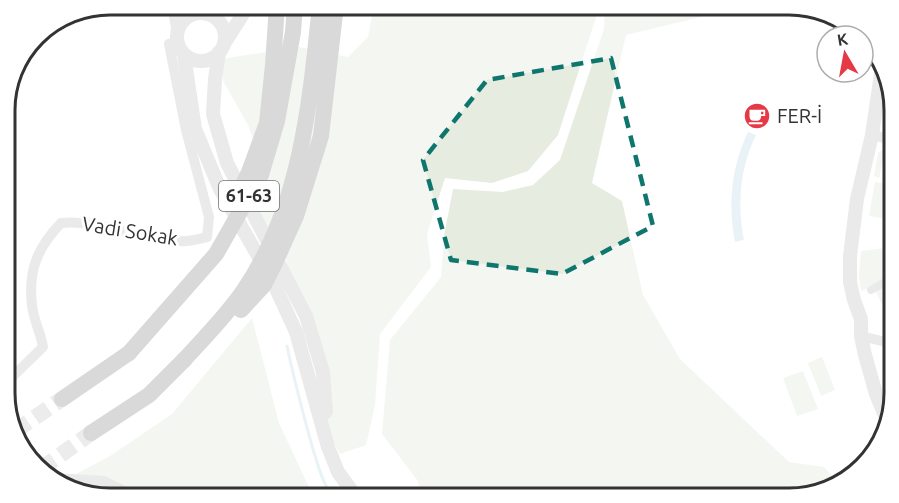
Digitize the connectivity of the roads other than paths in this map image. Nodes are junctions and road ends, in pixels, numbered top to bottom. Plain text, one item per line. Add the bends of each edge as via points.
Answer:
1 (174, 15) edge
2 (193, 15) edge
3 (210, 15) edge
4 (242, 15) edge
5 (276, 15) edge
6 (294, 15) edge
7 (319, 15) edge
8 (335, 15) edge
9 (177, 37) junction
10 (221, 49) junction
11 (184, 55) junction
12 (880, 82) edge
13 (872, 135) junction
14 (884, 138) edge
15 (884, 283) edge
16 (871, 290) dead end
17 (173, 303) junction
18 (210, 330) junction
19 (861, 336) junction
20 (884, 342) edge
21 (15, 375) edge
22 (63, 399) tunnel mouth
23 (882, 410) edge
24 (91, 433) tunnel mouth
25 (328, 447) junction
26 (69, 479) edge
27 (118, 488) edge
28 (350, 488) edge

1 - 9 street
2 - 9 street via 184,20
3 - 10 street via 220,23 225,38
4 - 10 street
5 - 17 main road, 61-63, bridge via 267,123 249,171 213,244
6 - 17 main road, 61-63, bridge via 277,121 261,175 216,254
7 - 18 main road, 61-63, bridge via 310,107 288,194 267,252 243,292
8 - 18 main road, 61-63, bridge via 321,136 296,216 264,285 241,310
9 - 11 street
9 - 21 street, Vadi Sokak via 169,44 209,217 207,237 181,242 74,222 61,223 40,249 33,266 32,307 44,347
10 - 11 street via 206,61
10 - 25 street via 213,114 227,163 306,316 323,372
11 - 25 street via 195,129 220,189 274,284 296,332
12 - 13 street
13 - 14 street
13 - 19 street via 857,199 850,256 850,282 861,319
15 - 16 street
17 - 22 main road, 61-63, bridge via 129,353
18 - 24 main road, 61-63, bridge via 149,395
19 - 20 street
19 - 23 street
25 - 28 street
26 - 27 street via 104,481

